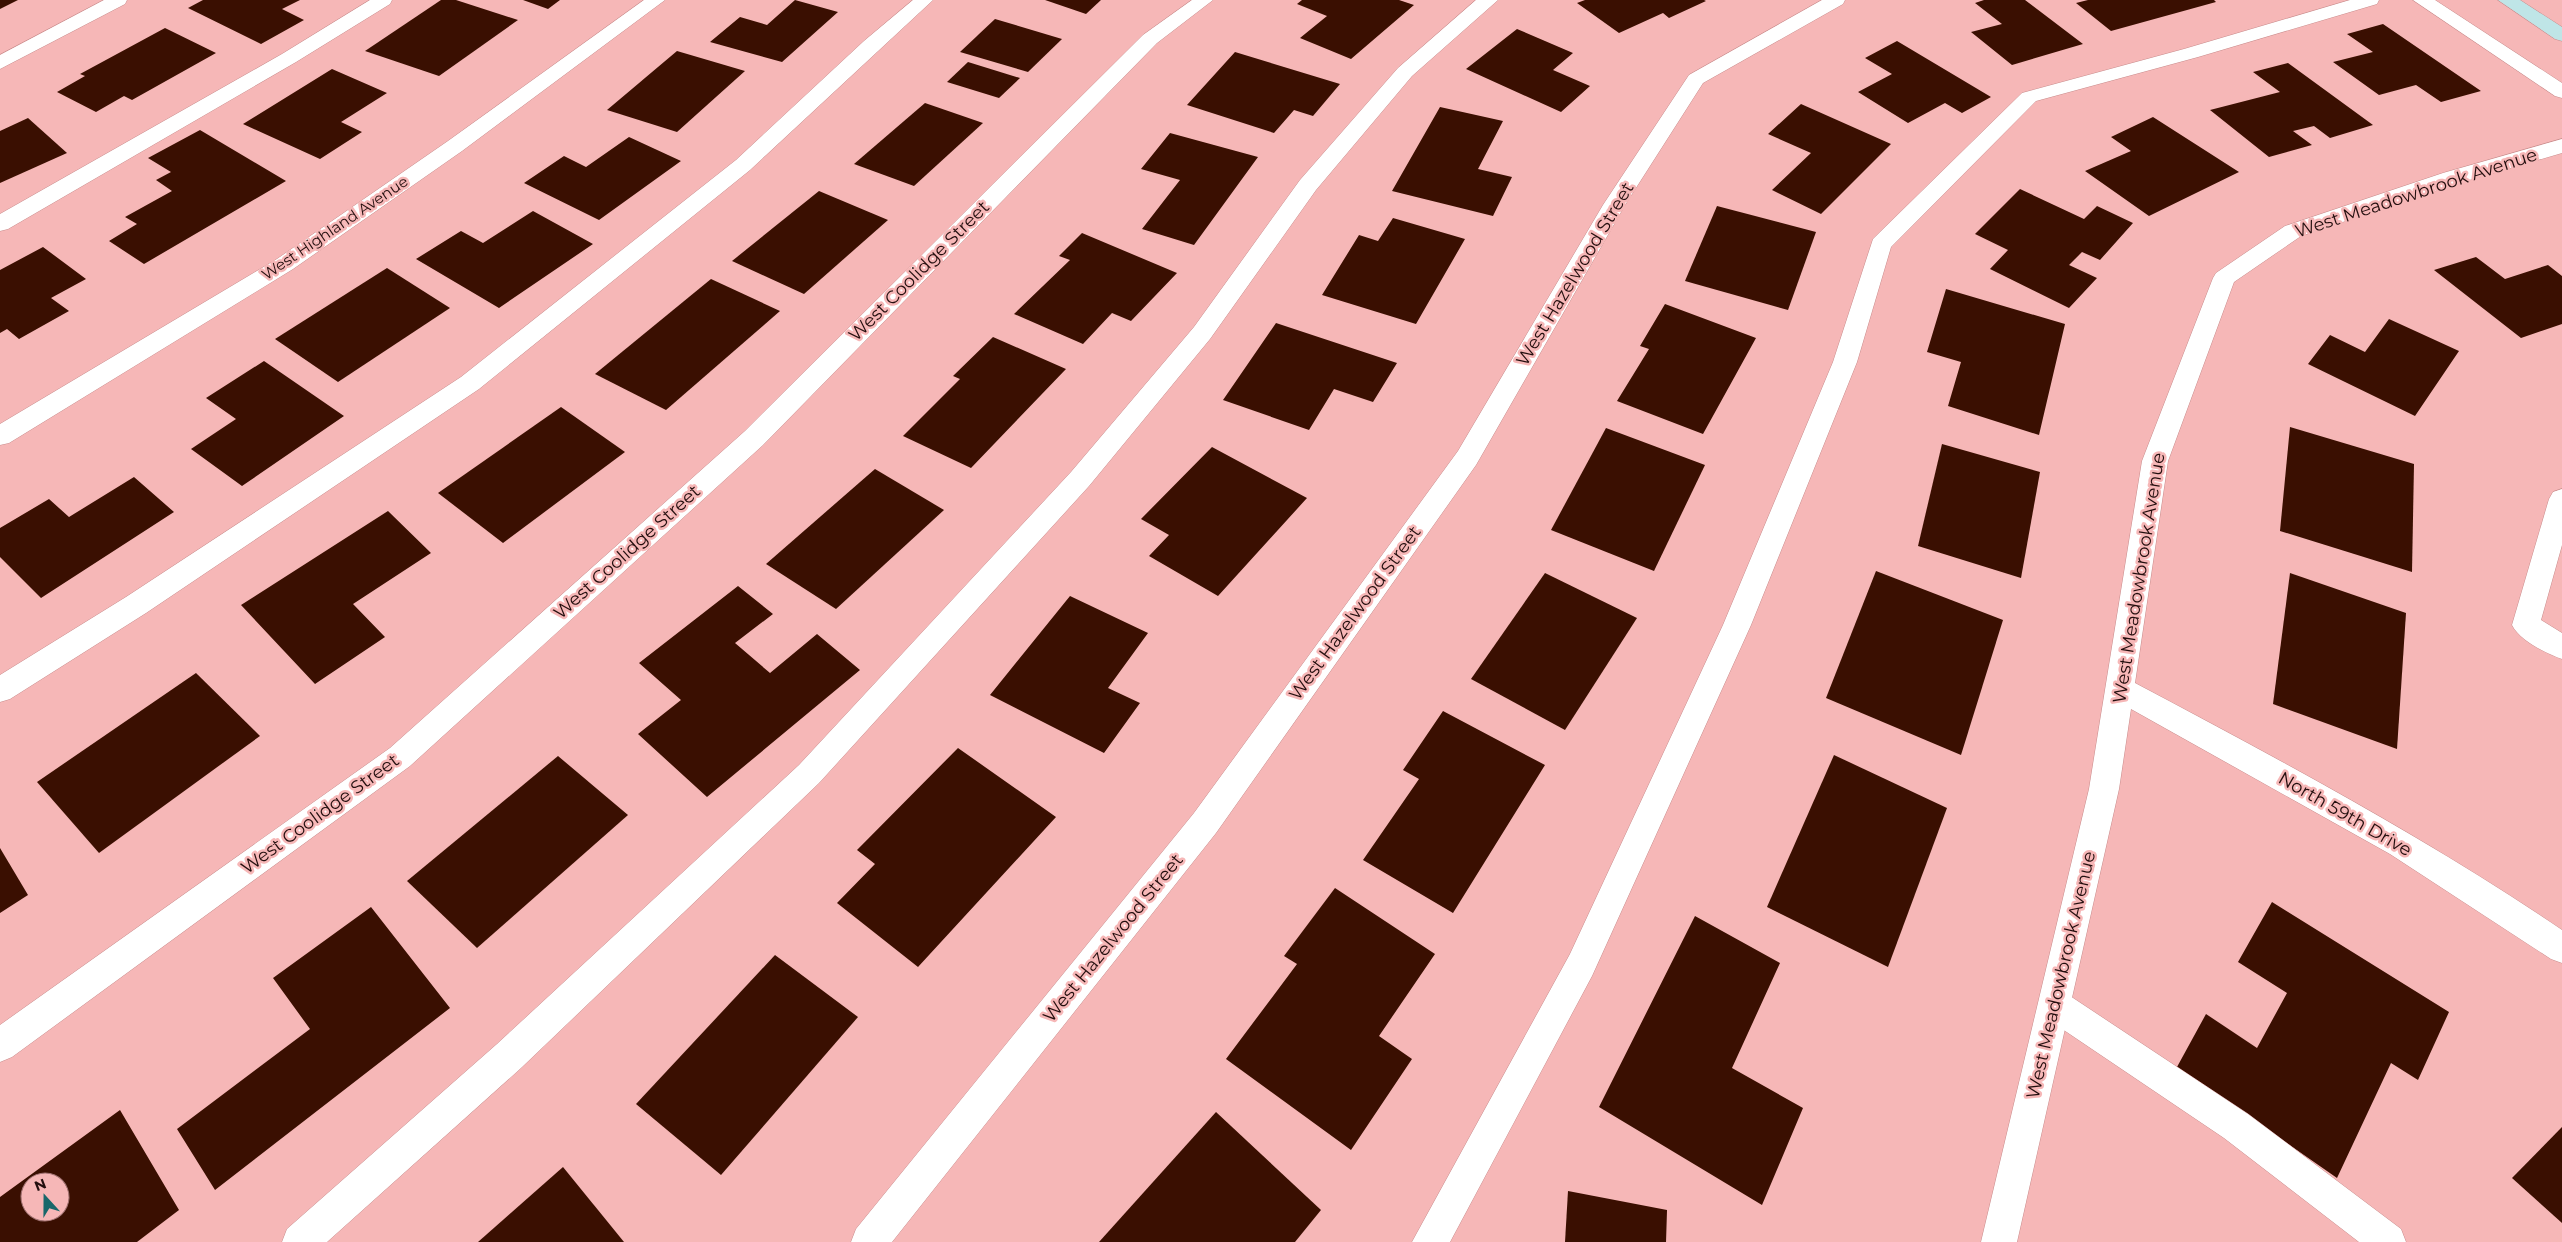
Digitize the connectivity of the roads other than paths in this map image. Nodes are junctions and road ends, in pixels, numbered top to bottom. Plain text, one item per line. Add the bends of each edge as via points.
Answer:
1 (118, 0) edge
2 (384, 0) edge
3 (656, 0) edge
4 (924, 0) edge
5 (1204, 0) edge
6 (1489, 0) edge
7 (1836, 0) edge
8 (2370, 0) edge
9 (2422, 0) edge
10 (2507, 0) edge
11 (2562, 35) edge
12 (0, 63) edge
13 (2562, 92) edge
14 (2562, 146) edge
15 (0, 224) edge
16 (0, 436) edge
17 (2562, 499) edge
18 (2562, 647) edge
19 (0, 690) edge
20 (2121, 690) junction
21 (2562, 948) edge
22 (2055, 1005) junction
23 (0, 1045) edge
24 (300, 1242) edge
25 (869, 1242) edge
26 (1430, 1242) edge
27 (1999, 1242) edge
28 (2388, 1242) edge

1 - 12 street
2 - 15 street
3 - 16 street, West Highland Avenue via 285,264
4 - 19 street via 743,164 470,383 136,605
5 - 23 street, West Coolidge Street via 1150,38 754,438 400,757
6 - 24 street via 1405,72 1308,185 1202,333 1080,479 809,774 509,1056
7 - 25 street, West Hazelwood Street via 1696,79 1614,205 1461,466 1205,823
8 - 26 street via 2028,97 1881,244 1845,362 1737,626 1581,965
9 - 13 street
10 - 11 main road
14 - 20 street, West Meadowbrook Avenue via 2452,178 2293,231 2224,278 2155,461
17 - 18 street via 2526,625
20 - 21 street, North 59th Drive via 2278,774 2500,905
20 - 22 street, West Meadowbrook Avenue via 2104,789
22 - 27 street, West Meadowbrook Avenue
22 - 28 street via 2236,1126

